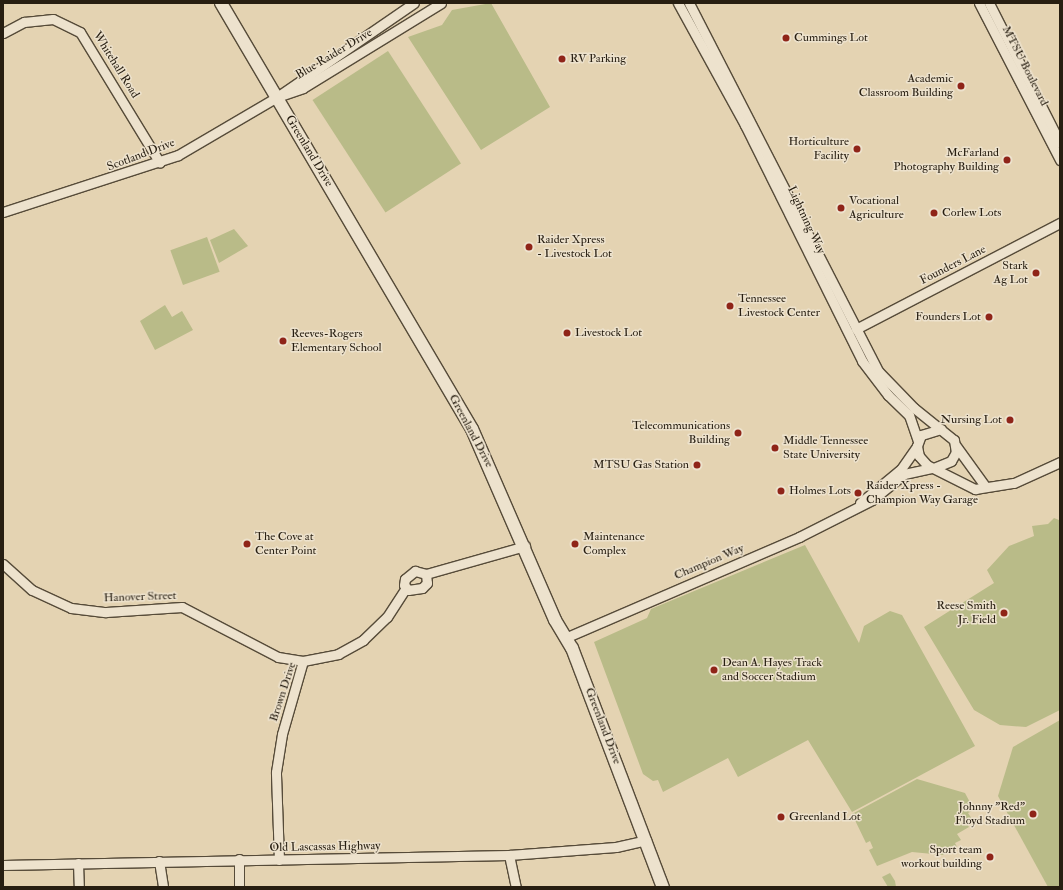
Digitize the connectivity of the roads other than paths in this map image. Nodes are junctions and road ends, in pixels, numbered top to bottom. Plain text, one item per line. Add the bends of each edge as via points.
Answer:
1 (221, 3) edge
2 (414, 3) edge
3 (441, 3) edge
4 (678, 3) edge
5 (689, 3) edge
6 (979, 3) edge
7 (989, 3) edge
8 (3, 33) edge
9 (277, 96) junction
10 (1060, 143) edge
11 (1060, 160) edge
12 (160, 163) junction
13 (3, 212) edge
14 (1060, 223) edge
15 (856, 329) junction
16 (942, 429) junction
17 (917, 444) junction
18 (956, 446) junction
19 (1060, 462) edge
20 (933, 468) junction
21 (985, 486) junction
22 (858, 505) junction
23 (525, 546) junction
24 (3, 564) edge
25 (426, 574) junction
26 (406, 588) junction
27 (567, 637) junction
28 (303, 662) junction
29 (646, 840) junction
30 (509, 855) junction
31 (239, 859) junction
32 (279, 860) junction
33 (159, 861) junction
34 (78, 863) junction
35 (3, 865) edge
36 (78, 887) edge
37 (163, 887) edge
38 (239, 887) edge
39 (516, 887) edge
40 (663, 887) edge

1 - 9 street, Greenland Drive
2 - 9 street, Blue Raider Drive
3 - 9 street, Blue Raider Drive via 303,88
4 - 17 street, Lightning Way via 752,138 862,361 888,395 909,415
5 - 15 street, Lightning Way
6 - 11 street, MTSU Boulevard
7 - 10 street, MTSU Boulevard
8 - 12 street, Whitehall Road via 24,22 53,19 80,32
9 - 12 street, Scotland Drive
9 - 23 street, Greenland Drive via 472,429
12 - 13 street, Scotland Drive
14 - 15 street, Founders Lane
15 - 16 street, Lightning Way via 890,385
16 - 17 street via 929,430
16 - 18 street
17 - 20 street via 923,462
17 - 22 street, Champion Way via 901,469
18 - 20 street via 951,461
18 - 21 street
19 - 21 street via 1014,483
20 - 21 street via 974,489
20 - 22 street, Champion Way via 904,474 872,500
22 - 27 street, Champion Way via 799,536
23 - 25 street, Brown Drive
23 - 27 street, Greenland Drive via 556,620
24 - 28 street, Hanover Street via 32,590 71,608 106,612 182,607 278,657
25 - 26 street via 427,583 422,588
25 - 26 street, Brown Drive via 415,571 410,574 405,579
26 - 28 street, Brown Drive via 387,617 362,640 338,654
27 - 29 street, Greenland Drive
28 - 32 street, Brown Drive via 282,734 276,772
29 - 30 street, Old Lascassas Highway via 616,847
29 - 40 street, Greenland Drive
30 - 32 street, Old Lascassas Highway
30 - 39 street
31 - 32 street, Old Lascassas Highway
31 - 33 street, Old Lascassas Highway
31 - 38 street
33 - 34 street, Old Lascassas Highway
33 - 37 street
34 - 35 street, Old Lascassas Highway
34 - 36 street

